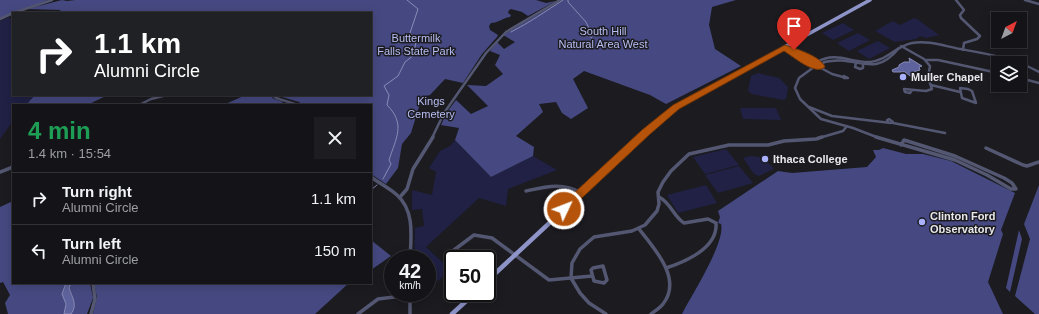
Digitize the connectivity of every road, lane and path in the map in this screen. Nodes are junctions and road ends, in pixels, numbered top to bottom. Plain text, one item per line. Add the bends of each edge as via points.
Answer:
1 (52, 0) edge
2 (560, 0) edge
3 (870, 0) edge
4 (956, 0) edge
5 (1025, 0) edge
6 (1039, 4) edge
7 (16, 12) edge
8 (12, 13) edge
9 (0, 19) edge
10 (901, 46) junction
11 (786, 47) junction
12 (963, 50) junction
13 (926, 60) junction
14 (817, 62) junction
15 (856, 62) junction
16 (862, 63) junction
17 (813, 66) junction
18 (821, 66) junction
19 (991, 71) edge
20 (1039, 72) edge
21 (843, 77) dead end
22 (1027, 80) edge
23 (1039, 83) edge
24 (931, 85) junction
25 (912, 90) dead end
26 (960, 92) junction
27 (162, 96) edge
28 (274, 96) edge
29 (141, 104) edge
30 (294, 104) edge
31 (808, 107) junction
32 (847, 126) junction
33 (945, 133) dead end
34 (902, 145) junction
35 (986, 148) dead end
36 (1039, 162) edge
37 (12, 168) edge
38 (0, 172) edge
39 (372, 178) edge
40 (526, 192) dead end
41 (581, 193) junction
42 (659, 197) junction
43 (400, 198) junction
44 (639, 229) junction
45 (410, 250) edge
46 (454, 250) dead end
47 (515, 255) junction
48 (666, 268) junction
49 (496, 273) edge
50 (592, 276) junction
51 (571, 278) junction
52 (93, 284) edge
53 (384, 298) edge
54 (410, 302) edge
55 (465, 302) edge
56 (91, 314) edge
57 (358, 314) edge
58 (410, 314) edge
59 (452, 314) edge
60 (606, 314) edge
61 (651, 314) edge

1 - 7 street
2 - 43 street via 506,32 486,53 444,113 413,169 407,189
3 - 11 main road
4 - 12 street via 964,10 961,18 980,36 964,43
5 - 6 street
8 - 9 street
10 - 12 street via 921,42
10 - 13 street
10 - 16 street via 887,62 875,65
11 - 14 street
11 - 17 street
11 - 41 main road via 676,107
12 - 20 street via 1014,60
13 - 19 street via 938,60
13 - 24 street via 930,66 928,77
14 - 15 street via 834,56
14 - 17 street via 812,63
14 - 18 street
15 - 16 street
15 - 16 street via 856,67 860,69 863,68
15 - 18 street via 832,59
17 - 18 street
17 - 31 street via 795,85 797,94
18 - 21 street via 832,74
22 - 23 street
24 - 25 street via 932,89 929,91
24 - 26 street
26 - 26 street via 960,88 972,90 976,103 962,98
27 - 29 street
28 - 30 street
31 - 32 street via 820,119
31 - 33 street via 832,116 888,122
32 - 34 street
32 - 42 street via 843,130 816,139 768,145 729,145 692,153 670,171 659,188
34 - 34 street via 955,160 1011,189 1016,189 1014,184 1002,177 957,155 904,140
35 - 36 street via 1023,165
37 - 38 street
39 - 43 street
40 - 41 street via 560,185 571,187
41 - 47 main road
42 - 44 street via 658,211
42 - 48 street via 667,202 677,218 684,223 708,219 716,223 718,229 714,237 686,262
43 - 45 street via 407,209 410,221
44 - 48 street via 655,248
44 - 51 street via 594,237 580,249 572,263
46 - 47 street via 474,235 480,235 492,238
47 - 49 main road
47 - 51 street via 549,280
48 - 61 street via 670,290 660,309
50 - 50 street via 598,283 607,280 603,266 592,268
50 - 51 street
51 - 60 street via 589,303
52 - 56 street via 95,299
53 - 57 street via 378,299
54 - 58 street
55 - 59 main road

